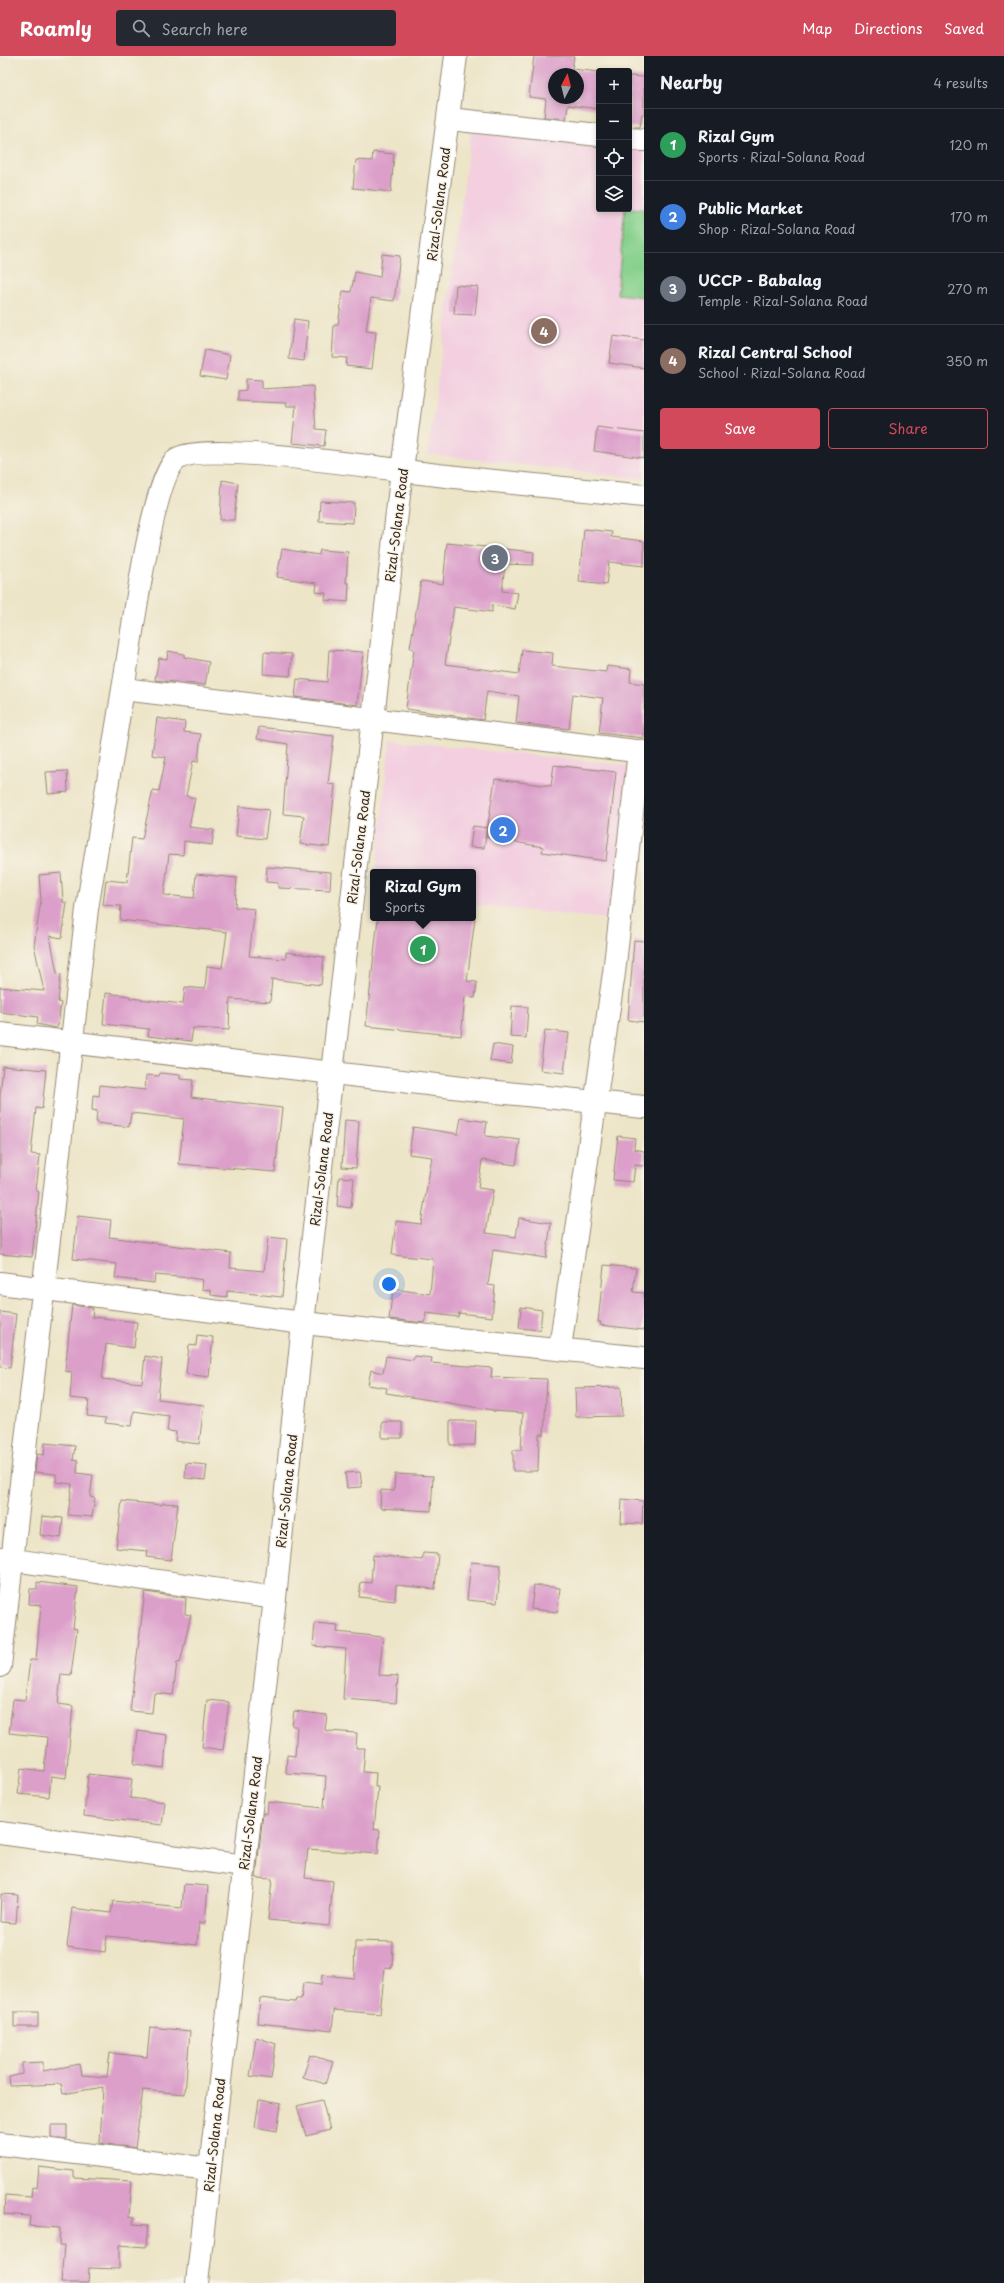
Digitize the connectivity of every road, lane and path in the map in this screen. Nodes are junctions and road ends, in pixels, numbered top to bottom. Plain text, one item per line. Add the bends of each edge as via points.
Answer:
1 (456, 56) edge
2 (449, 119) junction
3 (596, 135) edge
4 (632, 139) edge
5 (644, 140) edge
6 (402, 470) junction
7 (644, 496) edge
8 (123, 689) junction
9 (373, 718) junction
10 (642, 751) edge
11 (0, 1034) edge
12 (73, 1043) junction
13 (332, 1072) junction
14 (596, 1103) junction
15 (644, 1107) edge
16 (0, 1283) edge
17 (44, 1288) junction
18 (303, 1323) junction
19 (560, 1348) junction
20 (644, 1358) edge
21 (5, 1559) edge
22 (275, 1598) junction
23 (0, 1666) edge
24 (0, 1833) edge
25 (244, 1866) junction
26 (0, 2144) edge
27 (210, 2169) junction
28 (197, 2283) edge

1 - 2 street, Rizal-Solana Road
2 - 3 street
2 - 6 street, Rizal-Solana Road
4 - 5 street
6 - 7 street
6 - 8 street via 236,454 187,455 176,459 160,492 150,528
6 - 9 street, Rizal-Solana Road
8 - 9 street
8 - 12 street via 87,909
9 - 10 street
9 - 13 street, Rizal-Solana Road
10 - 14 street
11 - 12 street
12 - 13 street
12 - 17 street
13 - 14 street
13 - 18 street, Rizal-Solana Road
14 - 15 street
14 - 19 street
16 - 17 street
17 - 18 street
17 - 21 street
18 - 19 street
18 - 22 street, Rizal-Solana Road
19 - 20 street
21 - 22 street
21 - 23 street
22 - 25 street, Rizal-Solana Road
24 - 25 street
25 - 27 street, Rizal-Solana Road
26 - 27 street
27 - 28 street, Rizal-Solana Road

